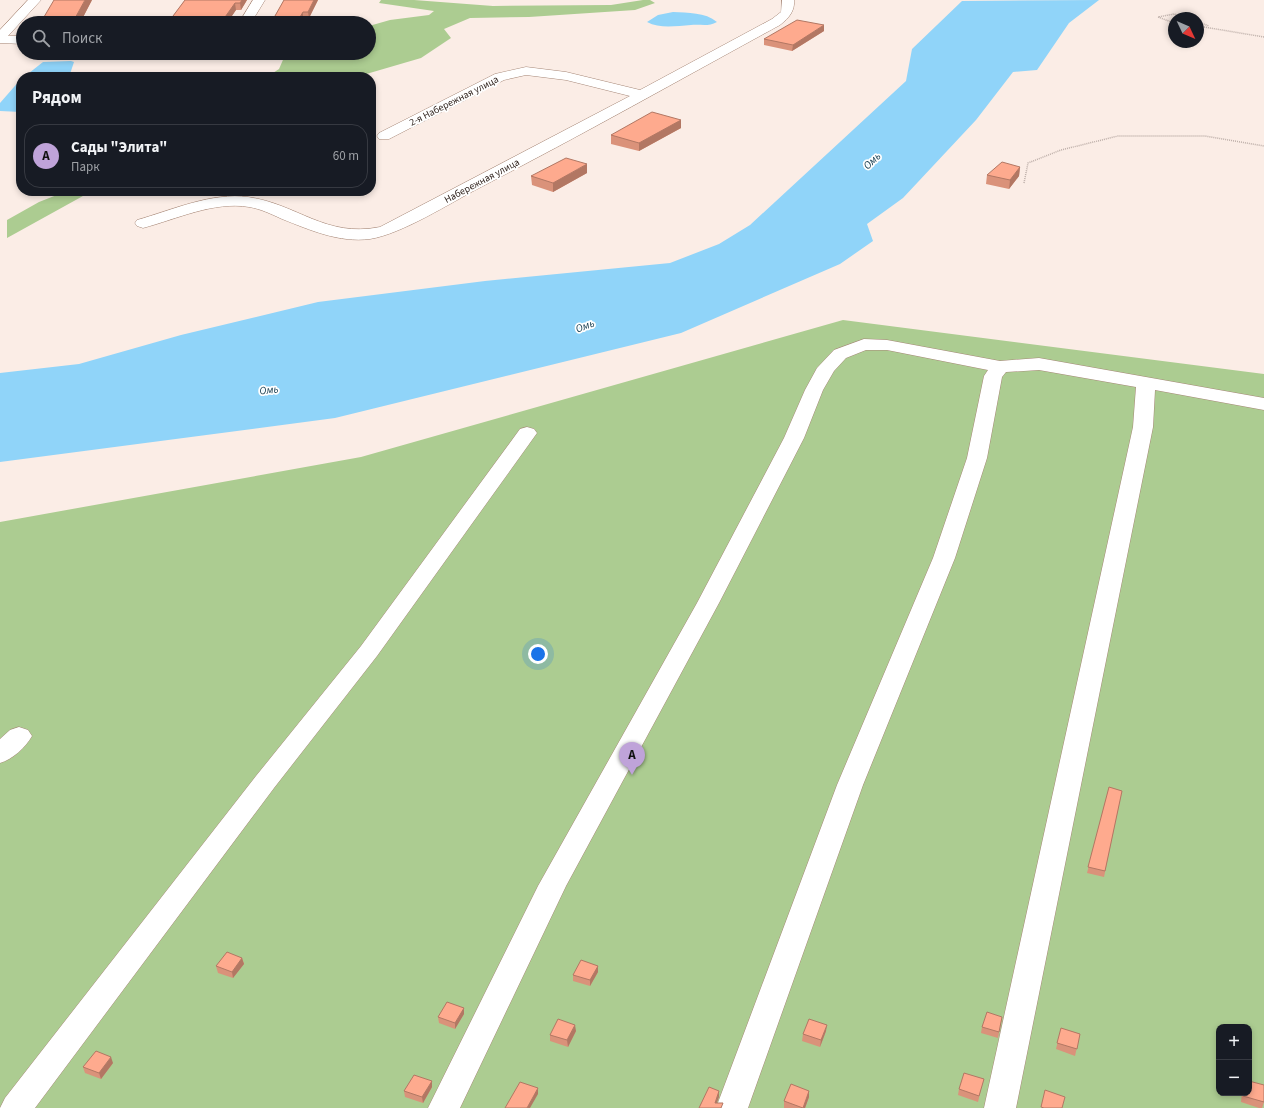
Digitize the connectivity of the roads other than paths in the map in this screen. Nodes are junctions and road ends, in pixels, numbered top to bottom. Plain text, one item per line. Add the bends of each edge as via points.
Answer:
1 (35, 0) edge
2 (259, 0) edge
3 (788, 0) edge
4 (20, 16) edge
5 (249, 16) edge
6 (16, 21) edge
7 (0, 38) edge
8 (16, 39) edge
9 (642, 95) junction
10 (384, 136) dead end
11 (143, 223) dead end
12 (1000, 367) junction
13 (1146, 384) junction
14 (1264, 404) edge
15 (527, 433) dead end
16 (18, 736) dead end
17 (0, 754) edge
18 (16, 1108) edge
19 (444, 1108) edge
20 (732, 1108) edge
21 (1000, 1108) edge

1 - 4 street
2 - 5 street
3 - 9 street, Набережная улица via 787,12 776,22
6 - 7 street
7 - 8 street
9 - 10 street, 2-я Набережная улица via 566,76 526,71 500,77
9 - 11 street, Набережная улица via 385,231 367,236 347,236 322,230 259,203 213,204
12 - 13 street via 1038,364
12 - 19 street via 922,351 864,344 840,354 826,368 794,438 708,603 552,886
12 - 20 street via 993,376 977,458 944,558 850,786
13 - 14 street
13 - 21 street via 1143,427
15 - 18 street via 369,651 265,782
16 - 17 street

